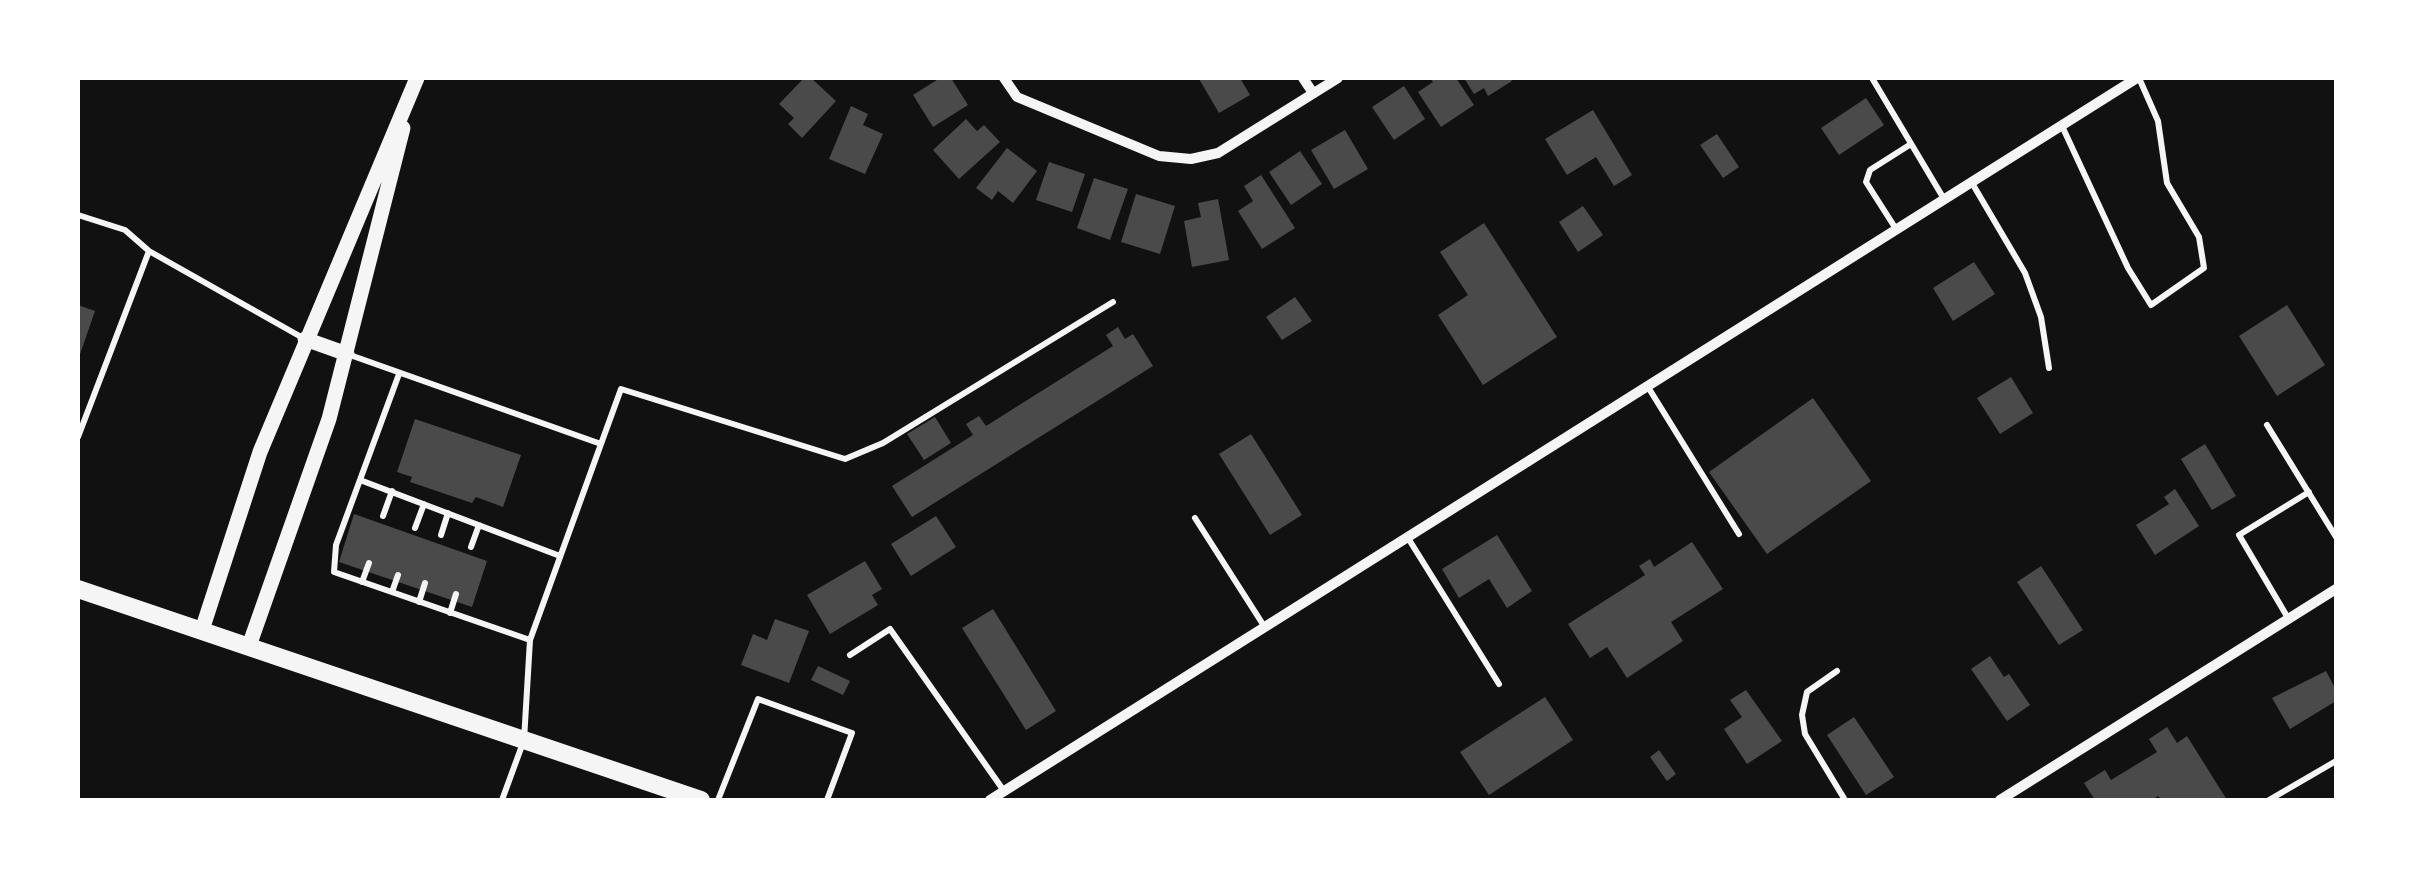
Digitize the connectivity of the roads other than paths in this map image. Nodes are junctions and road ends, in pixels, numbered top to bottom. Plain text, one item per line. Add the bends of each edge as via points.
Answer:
1 (1004, 78) edge
2 (1303, 78) edge
3 (1338, 78) edge
4 (1872, 78) edge
5 (2138, 78) edge
6 (414, 86) edge
7 (1313, 94) junction
8 (2061, 125) junction
9 (1912, 144) junction
10 (1972, 182) junction
11 (1944, 199) junction
12 (78, 215) edge
13 (1896, 229) junction
14 (148, 251) junction
15 (1113, 302) dead end
16 (305, 339) junction
17 (346, 354) junction
18 (2049, 368) dead end
19 (399, 374) junction
20 (1647, 386) junction
21 (2267, 425) dead end
22 (78, 437) edge
23 (600, 444) junction
24 (360, 480) junction
25 (392, 491) junction
26 (2309, 492) junction
27 (424, 504) junction
28 (448, 513) junction
29 (383, 516) dead end
30 (1194, 518) dead end
31 (479, 525) junction
32 (415, 528) dead end
33 (1739, 534) dead end
34 (440, 535) dead end
35 (2336, 536) edge
36 (1408, 537) junction
37 (471, 547) dead end
38 (560, 556) junction
39 (368, 563) dead end
40 (398, 575) dead end
41 (362, 582) junction
42 (425, 582) dead end
43 (78, 589) edge
44 (2336, 589) edge
45 (392, 592) junction
46 (456, 594) dead end
47 (419, 602) junction
48 (450, 612) junction
49 (2289, 619) junction
50 (1265, 627) junction
51 (202, 630) junction
52 (530, 640) junction
53 (250, 646) junction
54 (850, 656) dead end
55 (1836, 672) dead end
56 (1498, 684) dead end
57 (524, 740) junction
58 (2336, 761) edge
59 (1004, 792) junction
60 (680, 797) edge
61 (502, 800) edge
62 (701, 800) edge
63 (718, 800) edge
64 (827, 800) edge
65 (990, 800) edge
66 (1845, 800) edge
67 (2000, 800) edge
68 (2269, 800) edge

1 - 7 street via 1017,97 1159,156 1191,159 1218,153
2 - 7 street
3 - 7 street
4 - 9 lane
5 - 8 street
5 - 8 lane via 2158,122 2167,183 2199,237 2204,268 2151,305
6 - 16 street
6 - 17 street
8 - 10 street
9 - 11 lane
9 - 13 lane via 1870,170 1866,182
10 - 11 street
10 - 18 lane via 2025,274
11 - 13 street
12 - 14 lane via 125,230
13 - 20 street
14 - 16 lane
14 - 22 lane
15 - 23 lane via 883,443 845,458 621,389
16 - 17 street
16 - 51 street
17 - 19 lane
17 - 53 street
19 - 23 lane
19 - 24 lane
20 - 33 lane
20 - 36 street
21 - 26 lane
23 - 38 lane
24 - 25 lane
24 - 41 lane via 336,545 334,572
25 - 27 lane
25 - 29 lane
26 - 35 lane
26 - 49 lane via 2239,535
27 - 28 lane
27 - 32 lane
28 - 31 lane
28 - 34 lane
30 - 50 lane
31 - 37 lane
31 - 38 lane
36 - 50 street
36 - 56 lane
38 - 52 lane
39 - 41 lane
40 - 45 lane
41 - 45 lane
42 - 47 lane
43 - 51 main road
44 - 49 street
45 - 47 lane
46 - 48 lane
47 - 48 lane
48 - 52 lane
49 - 67 street
50 - 59 street
51 - 53 main road
52 - 57 lane
53 - 57 main road
54 - 59 lane via 890,629
55 - 66 lane via 1806,692 1802,715 1805,734
57 - 60 main road
57 - 61 lane
58 - 68 lane
59 - 65 street
60 - 62 main road
63 - 64 lane via 758,699 852,733

